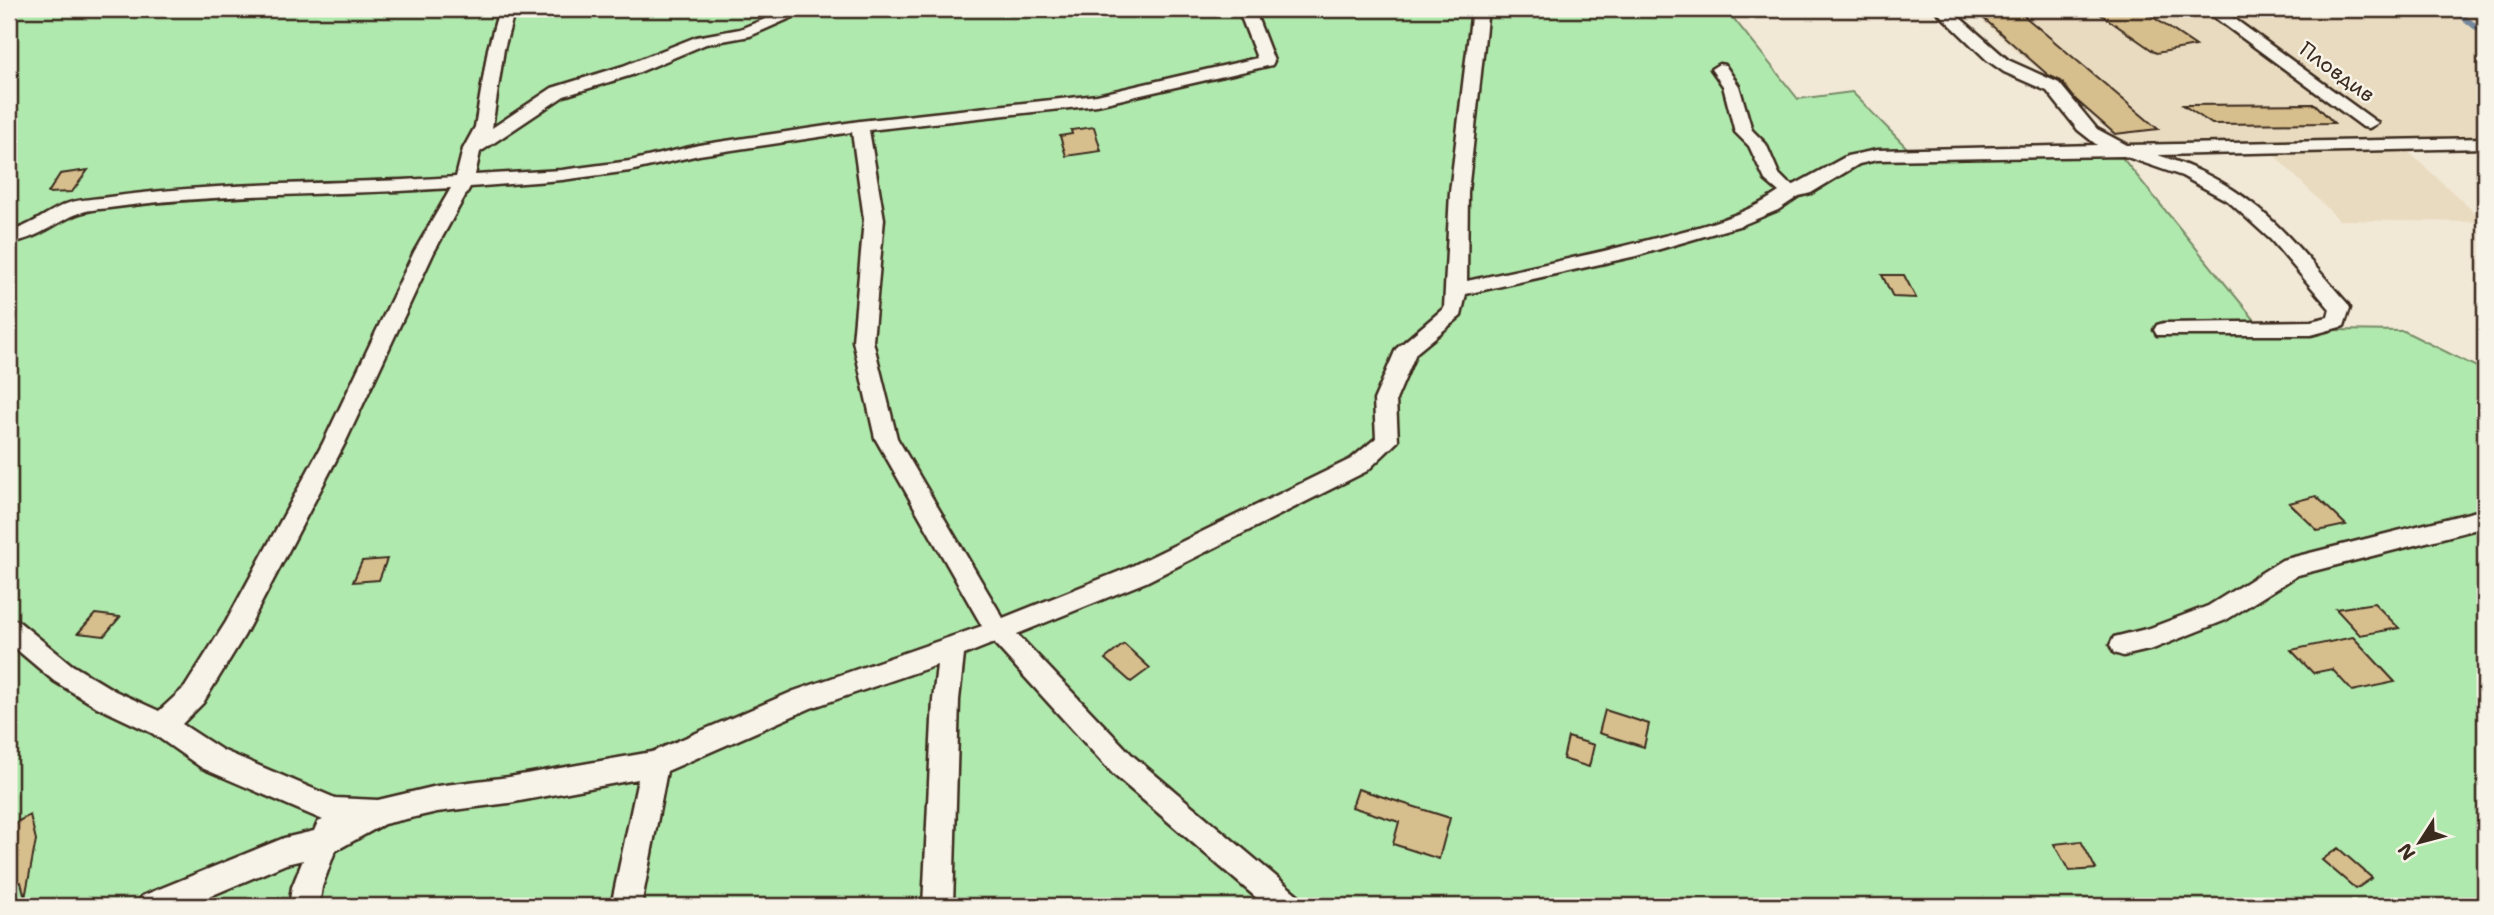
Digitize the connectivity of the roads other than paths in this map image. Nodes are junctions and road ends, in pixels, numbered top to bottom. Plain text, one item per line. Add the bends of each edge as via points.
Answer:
1 (507, 9) edge
2 (803, 9) edge
3 (1246, 9) edge
4 (1480, 9) edge
5 (1942, 9) edge
6 (2211, 9) edge
7 (1718, 68) dead end
8 (2369, 123) dead end
9 (860, 126) junction
10 (2485, 143) edge
11 (472, 149) junction
12 (2210, 149) junction
13 (2130, 150) junction
14 (464, 182) junction
15 (1793, 191) junction
16 (2233, 195) junction
17 (9, 237) edge
18 (1457, 290) junction
19 (2164, 330) dead end
20 (2485, 518) edge
21 (9, 628) edge
22 (997, 630) junction
23 (2123, 645) dead end
24 (952, 649) junction
25 (162, 724) junction
26 (655, 764) junction
27 (334, 811) junction
28 (379, 812) junction
29 (324, 842) junction
30 (153, 906) edge
31 (304, 906) edge
32 (626, 906) edge
33 (939, 906) edge
34 (1288, 906) edge

1 - 11 street via 484,127
2 - 11 street via 744,33 702,40 558,92
3 - 9 street via 1266,61 1097,100
4 - 18 street via 1459,192
5 - 13 street via 2008,68 2052,86 2088,131
6 - 8 street, Пловдив
7 - 15 street via 1731,86 1744,132 1757,144 1771,176
9 - 14 street via 699,150 630,166
9 - 22 street via 874,219 863,341 886,438
10 - 12 street
11 - 14 street
12 - 13 street
12 - 16 street via 2215,175
13 - 15 street via 1877,155 1853,160
13 - 16 street via 2183,167
14 - 17 street via 111,202 74,208 27,234
14 - 25 street via 424,252 340,432 235,629 194,695
15 - 18 street via 1760,211 1711,229
16 - 19 street via 2264,219 2340,308 2337,321 2311,328
18 - 22 street via 1454,311 1407,349 1385,400 1387,441 1359,465 1137,575
20 - 23 street via 2291,567 2217,613
21 - 25 street via 64,673 106,699
22 - 24 street
22 - 34 street via 1123,765
24 - 26 street via 803,699
24 - 33 street
25 - 27 street via 212,759
26 - 28 street
26 - 32 street
27 - 28 street
27 - 29 street
28 - 29 street
29 - 30 street via 284,851
29 - 31 street

